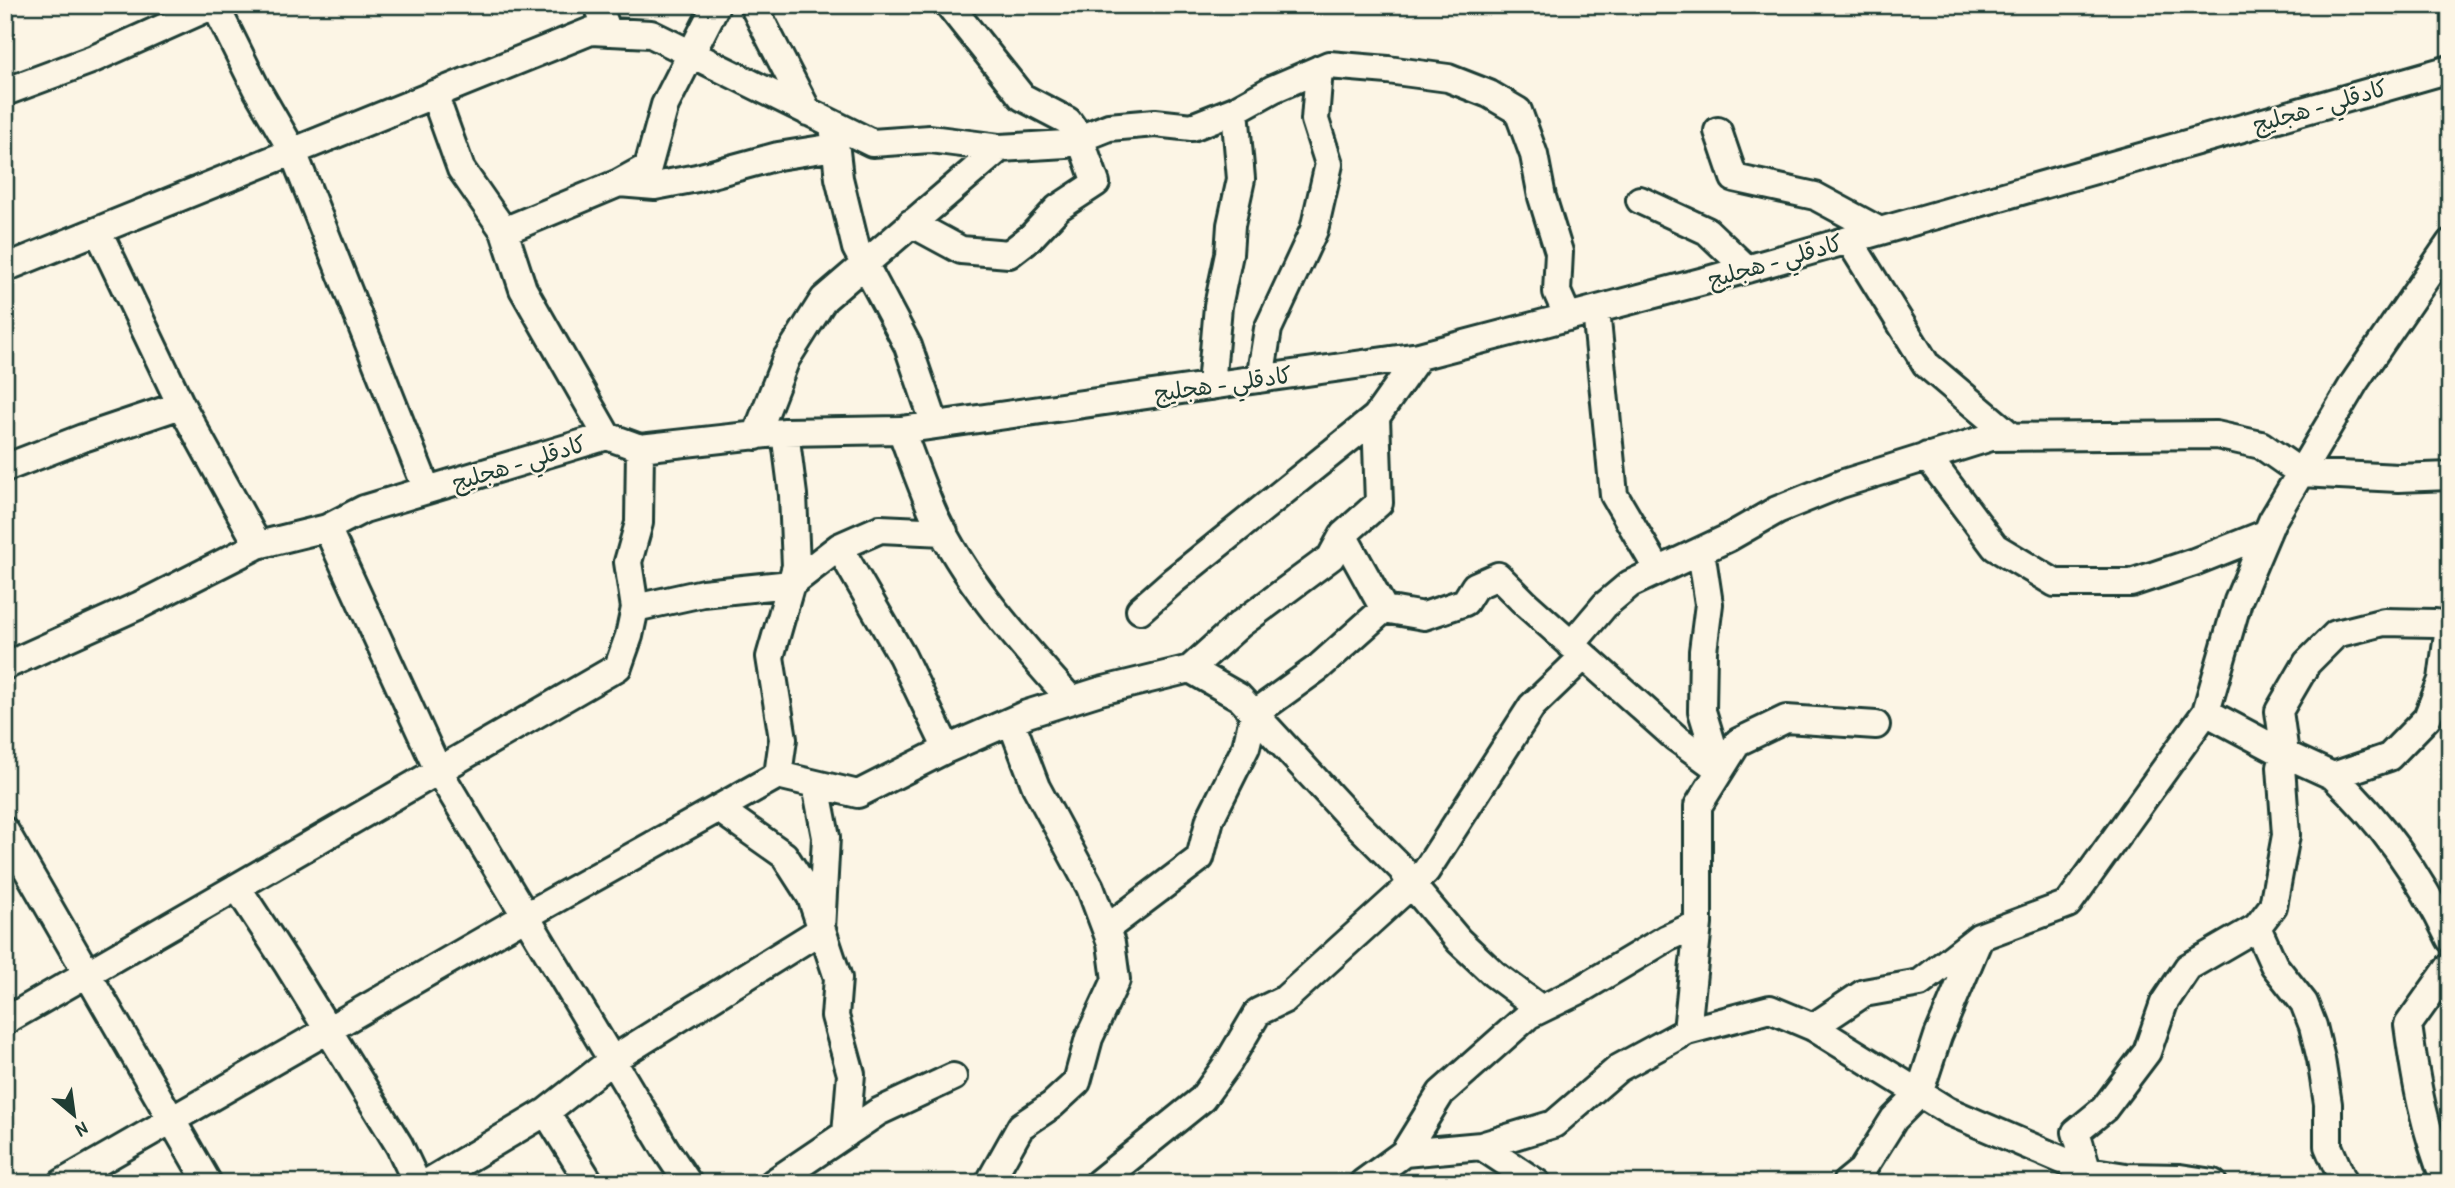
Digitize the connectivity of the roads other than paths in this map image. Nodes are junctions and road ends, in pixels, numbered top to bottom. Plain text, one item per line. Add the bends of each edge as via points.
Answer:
1 (214, 5) edge
2 (598, 5) edge
3 (716, 5) edge
4 (753, 5) edge
5 (949, 5) edge
6 (608, 32) junction
7 (691, 54) junction
8 (1319, 69) junction
9 (2450, 69) edge
10 (5, 92) edge
11 (434, 94) junction
12 (1235, 110) junction
13 (808, 112) junction
14 (1718, 131) dead end
15 (834, 135) junction
16 (1080, 138) junction
17 (1000, 148) junction
18 (293, 152) junction
19 (620, 183) junction
20 (1640, 200) dead end
21 (911, 223) junction
22 (98, 231) junction
23 (504, 231) junction
24 (1880, 231) junction
25 (1849, 240) junction
26 (2450, 243) edge
27 (865, 265) junction
28 (5, 268) edge
29 (1747, 269) junction
30 (1596, 310) junction
31 (1568, 317) junction
32 (1419, 356) junction
33 (1260, 379) junction
34 (1211, 386) junction
35 (181, 405) junction
36 (1376, 418) junction
37 (935, 425) junction
38 (901, 430) junction
39 (785, 432) junction
40 (607, 436) junction
41 (756, 436) junction
42 (2012, 437) junction
43 (640, 448) junction
44 (1927, 456) junction
45 (5, 468) edge
46 (2301, 473) junction
47 (2450, 475) edge
48 (427, 490) junction
49 (327, 528) junction
50 (944, 532) junction
51 (2267, 533) junction
52 (1343, 535) junction
53 (258, 545) junction
54 (839, 547) junction
55 (1701, 551) junction
56 (1658, 570) junction
57 (791, 584) junction
58 (635, 608) junction
59 (1384, 608) junction
60 (1140, 610) dead end
61 (2450, 626) edge
62 (1577, 650) junction
63 (5, 666) edge
64 (1191, 669) junction
65 (1071, 700) junction
66 (2206, 712) junction
67 (1254, 714) junction
68 (1011, 721) junction
69 (1876, 725) dead end
70 (947, 750) junction
71 (2285, 754) junction
72 (438, 770) junction
73 (1720, 770) junction
74 (778, 775) junction
75 (2333, 776) junction
76 (816, 785) junction
77 (719, 809) junction
78 (5, 831) edge
79 (1411, 884) junction
80 (237, 887) junction
81 (526, 916) junction
82 (1698, 925) junction
83 (2257, 927) junction
84 (1106, 929) junction
85 (821, 930) junction
86 (1979, 937) junction
87 (2450, 939) edge
88 (2450, 966) edge
89 (87, 972) junction
90 (1541, 1009) junction
91 (5, 1021) edge
92 (1813, 1027) junction
93 (328, 1030) junction
94 (1687, 1031) junction
95 (612, 1060) junction
96 (953, 1077) dead end
97 (1919, 1094) junction
98 (546, 1112) junction
99 (171, 1119) junction
100 (846, 1134) junction
101 (1481, 1146) junction
102 (1404, 1153) junction
103 (2090, 1177) edge
104 (62, 1183) edge
105 (208, 1183) edge
106 (417, 1183) edge
107 (427, 1183) edge
108 (590, 1183) edge
109 (688, 1183) edge
110 (774, 1183) edge
111 (989, 1183) edge
112 (1098, 1183) edge
113 (1363, 1183) edge
114 (1537, 1183) edge
115 (1846, 1183) edge
116 (2214, 1183) edge
117 (2344, 1183) edge
118 (2446, 1183) edge

1 - 10 street via 91,60
1 - 18 street
2 - 6 street
3 - 7 street
4 - 13 street
5 - 16 street via 1022,97 1068,121
6 - 7 street via 651,34
6 - 11 street via 591,31
7 - 13 street
7 - 19 street via 665,105 648,167
8 - 12 street
8 - 31 street via 1329,65 1448,78 1518,111 1559,252 1558,292
8 - 33 street via 1315,120 1329,164 1314,230 1268,329
9 - 24 street, كادقلي - هجليج
11 - 18 street
11 - 23 street via 461,169
12 - 16 street via 1192,127 1155,123 1109,127
12 - 34 street via 1241,179 1218,306
13 - 15 street
14 - 24 street via 1734,178 1815,196
15 - 17 street via 873,143 930,139
15 - 19 street via 697,178 655,186
15 - 27 street via 839,178 856,248
16 - 17 street via 1066,144
16 - 21 street via 1096,183 1058,208 1009,254 961,250
17 - 21 street
18 - 22 street
18 - 48 street
19 - 23 street
20 - 29 street via 1707,231
21 - 27 street
22 - 28 street
22 - 35 street
23 - 40 street via 523,289
24 - 25 street, كادقلي - هجليج
25 - 29 street, كادقلي - هجليج
25 - 42 street via 1926,363
26 - 46 street via 2354,383
27 - 37 street via 908,346
27 - 41 street via 824,299 786,359
29 - 30 street, كادقلي - هجليج
30 - 31 street, كادقلي - هجليج
30 - 56 street via 1614,495
31 - 32 street, كادقلي - هجليج
32 - 33 street, كادقلي - هجليج
32 - 36 street
33 - 34 street, كادقلي - هجليج
34 - 37 street, كادقلي - هجليج
35 - 45 street
35 - 53 street
36 - 52 street via 1379,503
36 - 60 street
37 - 38 street, كادقلي - هجليج
38 - 39 street, كادقلي - هجليج
38 - 50 street
39 - 41 street, كادقلي - هجليج
39 - 57 street via 796,566
40 - 43 street, كادقلي - هجليج
40 - 48 street, كادقلي - هجليج
41 - 43 street, كادقلي - هجليج
42 - 44 street via 1991,437
42 - 46 street via 2216,435 2262,445
43 - 58 street via 639,523 628,562
44 - 51 street via 1995,547 2054,583 2131,583
44 - 55 street via 1777,510
46 - 47 street via 2398,478
46 - 51 street
48 - 49 street, كادقلي - هجليج via 364,509
49 - 53 street, كادقلي - هجليج
49 - 72 street
50 - 54 street via 880,529
50 - 65 street via 1005,625
51 - 66 street via 2238,601
52 - 59 street
52 - 64 street via 1331,557 1239,625
53 - 63 street, كادقلي - هجليج
54 - 57 street
54 - 70 street via 902,656
55 - 56 street
55 - 73 street via 1709,604 1702,711
56 - 62 street via 1630,584 1605,605
57 - 58 street via 704,593
57 - 74 street via 769,657 783,739
58 - 72 street via 618,667
59 - 62 street via 1424,616 1465,602 1475,586 1498,576
59 - 67 street via 1319,667
61 - 71 street via 2385,622 2336,634 2307,663 2279,711
61 - 75 street via 2442,680 2427,718 2389,757
62 - 73 street via 1675,737
62 - 79 street via 1532,706 1426,871
64 - 65 street
64 - 67 street via 1239,697
65 - 68 street
66 - 71 street
66 - 86 street via 2068,904
67 - 79 street via 1402,869
67 - 84 street via 1246,747 1210,819 1200,859
68 - 70 street
68 - 84 street via 1036,787 1090,887
69 - 73 street via 1786,719 1738,742
70 - 76 street via 858,794
71 - 75 street
71 - 83 street via 2281,767 2286,835 2273,906
72 - 80 street
72 - 81 street
73 - 82 street via 1698,806
74 - 76 street
74 - 77 street
75 - 87 street via 2360,801 2393,844 2432,902
76 - 85 street via 825,837
77 - 81 street
77 - 85 street via 784,856 811,897
78 - 89 street
79 - 90 street via 1468,950
79 - 112 street via 1285,999 1258,1012 1202,1099
80 - 89 street
80 - 93 street
81 - 93 street
81 - 95 street
82 - 90 street
82 - 94 street
83 - 103 street via 2188,968 2164,1003 2147,1052 2104,1109 2076,1132
83 - 117 street via 2274,965 2304,1003 2313,1026 2328,1104 2328,1146
84 - 111 street via 1116,980 1089,1038 1077,1082 1020,1126
85 - 95 street
85 - 100 street via 838,978 835,1016 851,1074
86 - 92 street via 1920,984 1864,993
86 - 97 street
88 - 118 street via 2409,1025 2416,1089
89 - 91 street
89 - 99 street
90 - 102 street via 1441,1093
92 - 94 street via 1770,1009
92 - 97 street
93 - 99 street
93 - 106 street
94 - 101 street via 1619,1068 1554,1124
95 - 98 street
95 - 109 street
96 - 100 street via 878,1112
97 - 103 street
97 - 115 street via 1894,1119 1862,1170
98 - 107 street
98 - 108 street
99 - 104 street
99 - 105 street
100 - 110 street
101 - 102 street
101 - 114 street
102 - 113 street
103 - 116 street

